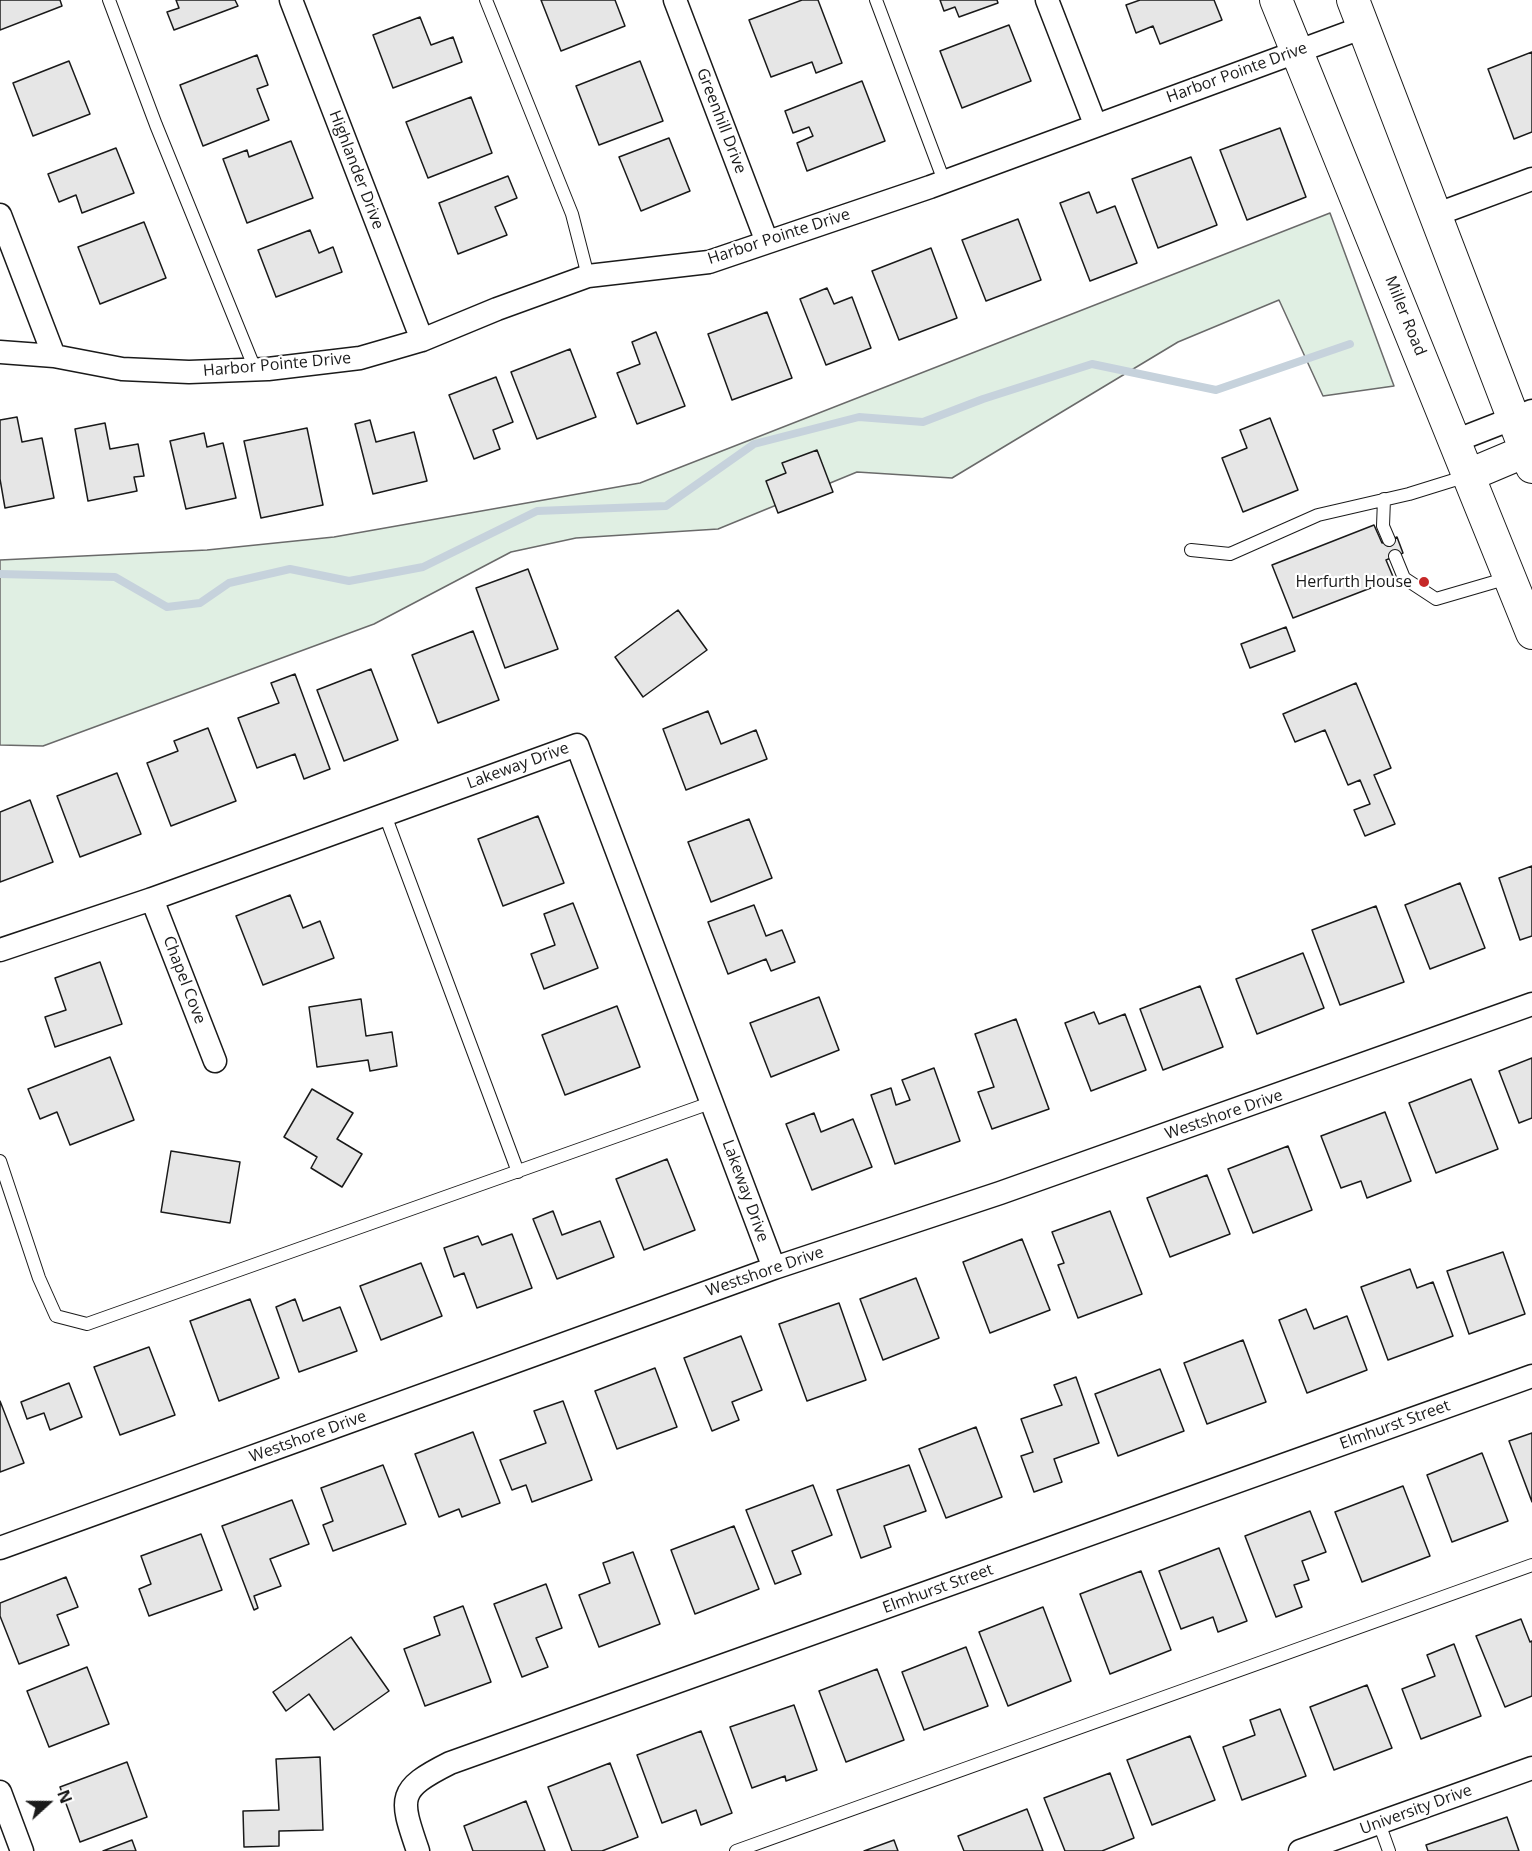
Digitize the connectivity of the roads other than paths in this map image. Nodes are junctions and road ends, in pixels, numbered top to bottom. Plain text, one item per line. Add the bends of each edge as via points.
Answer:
1 (110, 0) edge
2 (291, 0) edge
3 (486, 0) edge
4 (675, 0) edge
5 (876, 0) edge
6 (1047, 0) edge
7 (1276, 0) edge
8 (1358, 13) edge
9 (1297, 51) junction
10 (1095, 124) junction
11 (1532, 179) edge
12 (944, 181) junction
13 (0, 215) edge
14 (1436, 215) junction
15 (767, 242) junction
16 (588, 276) junction
17 (422, 340) junction
18 (0, 351) edge
19 (54, 356) junction
20 (255, 369) junction
21 (1523, 415) edge
22 (1455, 441) junction
23 (1529, 459) edge
24 (1469, 475) junction
25 (1384, 499) junction
26 (1389, 540) dead end
27 (1191, 549) dead end
28 (1395, 556) dead end
29 (1510, 578) junction
30 (1532, 633) edge
31 (386, 815) junction
32 (153, 899) junction
33 (0, 950) edge
34 (1532, 1004) edge
35 (215, 1061) dead end
36 (712, 1102) junction
37 (0, 1161) edge
38 (518, 1172) junction
39 (774, 1268) junction
40 (1532, 1376) edge
41 (0, 1548) edge
42 (1532, 1565) edge
43 (1532, 1768) edge
44 (0, 1792) edge
45 (1379, 1823) junction
46 (22, 1851) edge
47 (418, 1851) edge
48 (736, 1851) edge
49 (1300, 1851) edge
50 (1389, 1851) edge

1 - 20 lane via 156,126
2 - 17 street, Highlander Drive
3 - 16 lane via 572,214
4 - 15 street, Greenhill Drive
5 - 12 lane
6 - 10 street
7 - 9 main road, Miller Road
8 - 9 street, Harbor Pointe Drive
8 - 14 main road
9 - 10 street, Harbor Pointe Drive
9 - 22 main road, Miller Road
10 - 12 street, Harbor Pointe Drive
11 - 14 street
12 - 15 street, Harbor Pointe Drive
13 - 19 street
14 - 21 main road
15 - 16 street, Harbor Pointe Drive via 709,262
16 - 17 street, Harbor Pointe Drive
17 - 20 street, Harbor Pointe Drive via 360,358
18 - 19 street, Harbor Pointe Drive
19 - 20 street, Harbor Pointe Drive via 122,369
21 - 22 street
21 - 23 main road
22 - 24 main road, Miller Road
23 - 24 main road
24 - 25 lane
24 - 29 main road, Miller Road
25 - 26 lane via 1383,526
25 - 27 lane via 1318,515 1230,554
28 - 29 lane via 1404,578 1436,599
29 - 30 main road, Miller Road
31 - 32 street, Lakeway Drive
31 - 36 street, Lakeway Drive via 577,745
31 - 38 lane
32 - 33 street, Lakeway Drive
32 - 35 street, Chapel Cove
34 - 39 street, Westshore Drive via 1000,1193
36 - 38 lane
36 - 39 street, Lakeway Drive
37 - 38 lane via 39,1278 56,1316 87,1324
39 - 41 street, Westshore Drive
40 - 47 street, Elmhurst Street via 450,1764 423,1776 410,1790 404,1809
42 - 48 lane
43 - 45 street, University Drive
44 - 46 street
45 - 49 street, University Drive
45 - 50 lane

